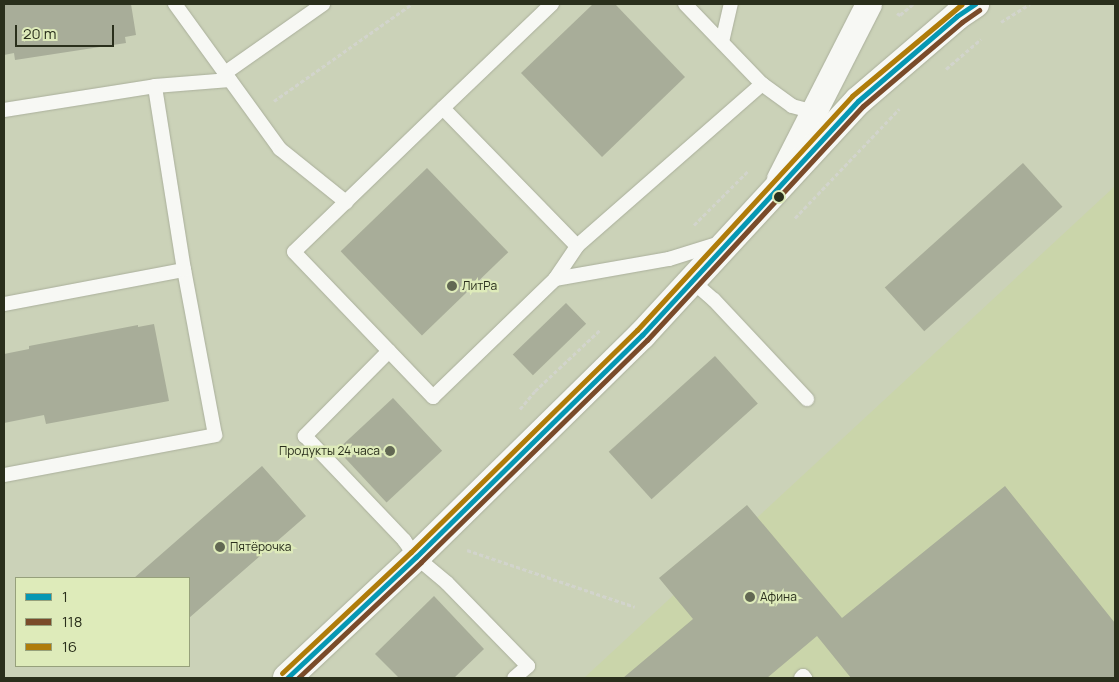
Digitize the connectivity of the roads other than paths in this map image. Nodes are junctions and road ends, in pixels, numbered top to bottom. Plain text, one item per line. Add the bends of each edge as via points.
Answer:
1 (175, 4) edge
2 (323, 4) edge
3 (552, 4) edge
4 (684, 4) edge
5 (732, 4) edge
6 (870, 4) edge
7 (975, 4) edge
8 (722, 42) junction
9 (228, 76) junction
10 (762, 84) junction
11 (156, 86) junction
12 (444, 108) junction
13 (4, 110) edge
14 (815, 112) junction
15 (775, 189) junction
16 (346, 202) junction
17 (728, 241) junction
18 (577, 246) junction
19 (184, 270) junction
20 (555, 279) junction
21 (692, 281) junction
22 (4, 304) edge
23 (389, 351) junction
24 (807, 399) dead end
25 (4, 476) edge
26 (416, 557) junction
27 (286, 678) edge
28 (514, 678) edge
29 (801, 678) edge
30 (805, 678) edge

1 - 9 lane
2 - 9 lane
3 - 12 lane
4 - 8 lane
5 - 8 lane
6 - 14 street
7 - 15 street via 858,101
8 - 10 lane
9 - 11 lane
9 - 16 lane via 280,149
10 - 14 lane via 792,106
10 - 18 lane
11 - 13 lane
11 - 19 lane
12 - 16 lane
12 - 18 lane
14 - 15 street
15 - 17 street
16 - 23 lane via 294,252
17 - 20 lane via 669,259
17 - 21 street
18 - 20 lane
19 - 22 lane
19 - 25 lane via 215,435
20 - 23 lane via 433,397
21 - 24 lane
21 - 26 street via 642,335
23 - 26 lane via 304,436 404,540
26 - 27 street
26 - 28 lane via 448,583 528,666
29 - 30 lane

